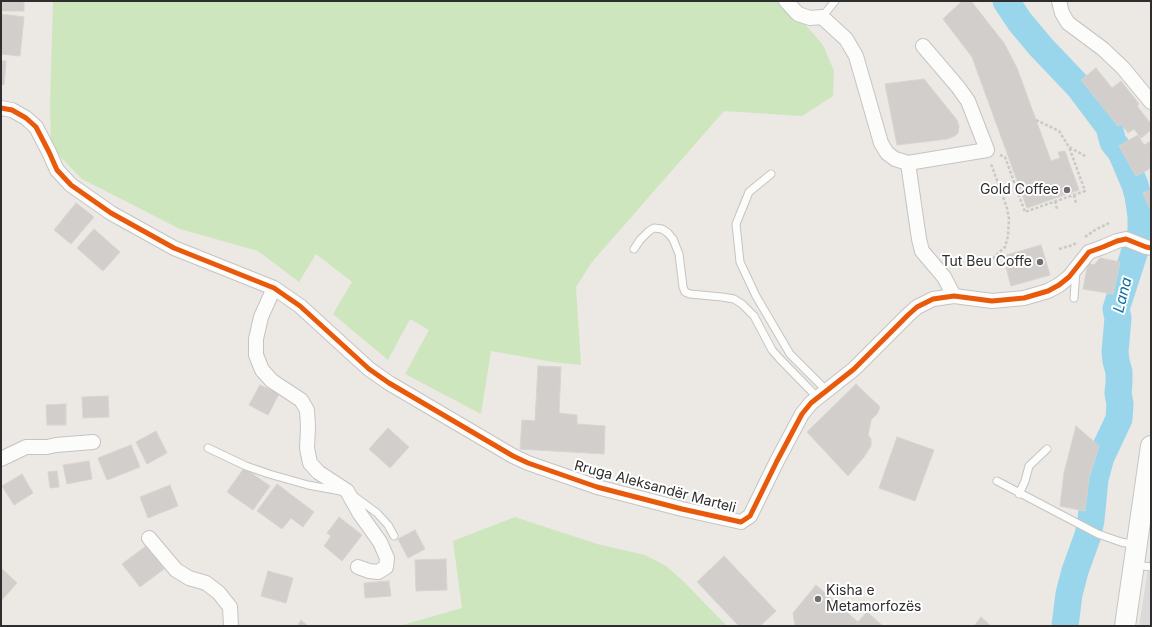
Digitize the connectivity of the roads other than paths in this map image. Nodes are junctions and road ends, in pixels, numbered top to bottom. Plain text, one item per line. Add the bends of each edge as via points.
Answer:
1 (786, 1) edge
2 (835, 1) edge
3 (1059, 1) edge
4 (822, 17) junction
5 (923, 46) dead end
6 (1151, 102) edge
7 (1, 108) edge
8 (908, 163) junction
9 (771, 174) dead end
10 (1148, 248) edge
11 (634, 249) dead end
12 (1077, 267) junction
13 (274, 288) junction
14 (954, 296) junction
15 (1074, 298) dead end
16 (822, 394) junction
17 (93, 442) dead end
18 (1151, 446) edge
19 (208, 448) dead end
20 (1047, 449) dead end
21 (1, 459) edge
22 (997, 481) dead end
23 (347, 492) junction
24 (1019, 494) junction
25 (394, 536) dead end
26 (149, 538) dead end
27 (1137, 545) junction
28 (1142, 566) edge
29 (358, 567) dead end
30 (231, 626) edge
31 (1125, 626) edge

1 - 4 street via 798,14 810,18
2 - 4 lane
3 - 6 street via 1062,14 1068,23 1103,49 1123,68
4 - 8 street via 846,39 856,56 881,143 887,153 895,159
5 - 8 street via 968,101 986,150
7 - 13 street, Rruga Aleksandër Marteli via 12,110 36,127 57,170 71,185 111,213 174,248
8 - 14 street via 922,251 944,277
9 - 16 lane via 749,192 736,224 740,262 756,296 790,354
10 - 12 street, Rruga Aleksandër Marteli via 1126,239 1117,241 1089,252
11 - 16 lane via 654,228 668,233 679,254 685,292 734,299 742,304 754,316 772,350
12 - 14 street, Rruga Aleksandër Marteli via 1059,285 1024,298 992,301
12 - 15 lane
13 - 16 street, Rruga Aleksandër Marteli via 300,306 369,369 523,461 597,487 741,522 750,516 802,414
13 - 23 street via 256,339 256,355 262,370 272,381 301,400 307,410 307,448 310,463 318,472
14 - 16 street, Rruga Aleksandër Marteli via 933,299 917,307 854,369
17 - 21 street via 47,447 26,446
18 - 27 main road
19 - 23 lane via 269,474
20 - 24 lane via 1029,466
22 - 24 lane
23 - 25 lane via 377,513
23 - 29 street via 380,542 387,558 386,567 378,572
24 - 27 lane via 1098,534
26 - 30 street via 176,570 189,578 206,583 219,593 230,607
27 - 28 main road
28 - 31 main road

